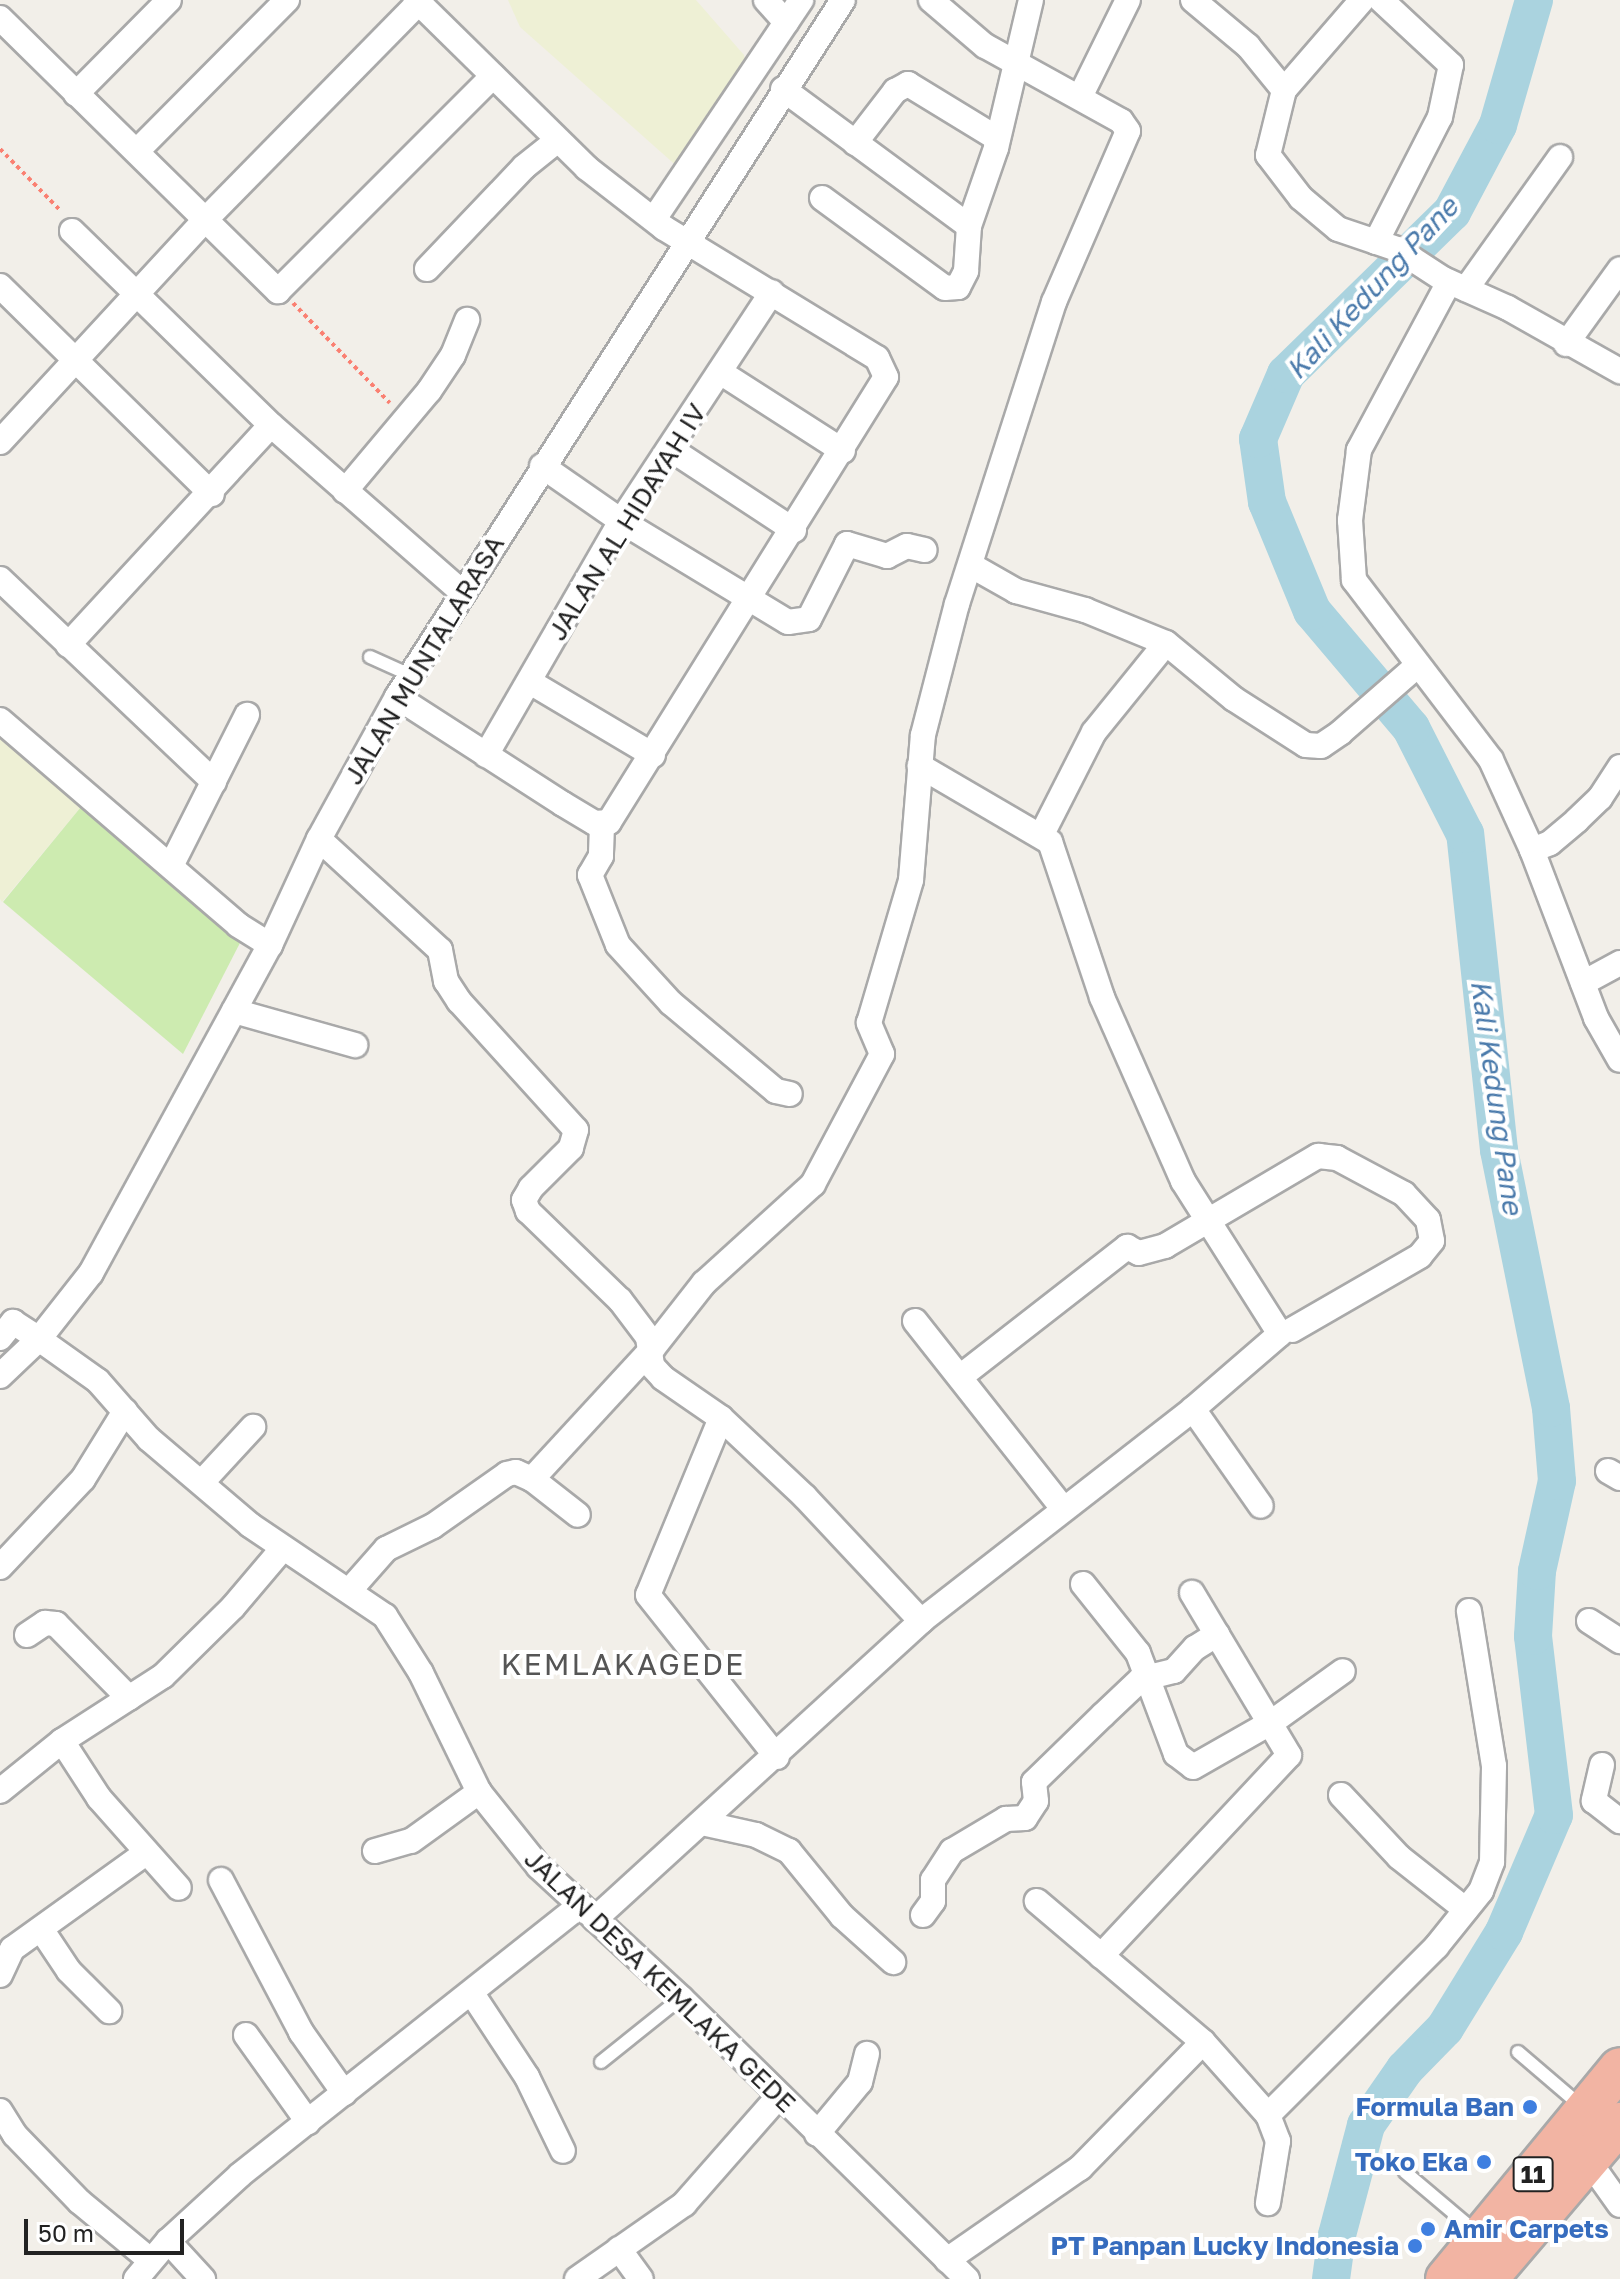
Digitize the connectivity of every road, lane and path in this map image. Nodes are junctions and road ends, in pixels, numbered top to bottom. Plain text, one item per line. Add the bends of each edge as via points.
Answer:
1 (169, 0) edge
2 (287, 0) edge
3 (766, 0) edge
4 (801, 0) edge
5 (843, 0) edge
6 (931, 0) edge
7 (1031, 0) edge
8 (1128, 0) edge
9 (1193, 0) edge
10 (1362, 0) edge
11 (1381, 0) edge
12 (419, 1) edge
13 (786, 22) junction
14 (4, 29) edge
15 (1015, 63) junction
16 (493, 76) junction
17 (783, 89) junction
18 (1284, 90) junction
19 (76, 94) junction
20 (1080, 97) junction
21 (998, 139) junction
22 (558, 140) junction
23 (855, 143) junction
24 (0, 149) edge
25 (137, 151) junction
26 (1560, 157) dead end
27 (822, 198) dead end
28 (205, 220) junction
29 (969, 226) junction
30 (72, 231) joint
31 (672, 232) junction
32 (1386, 246) junction
33 (427, 269) dead end
34 (1620, 269) edge
35 (1448, 280) junction
36 (286, 286) junction
37 (772, 292) junction
38 (2, 293) edge
39 (139, 293) junction
40 (467, 320) dead end
41 (1566, 344) junction
42 (75, 360) junction
43 (1620, 371) edge
44 (720, 372) junction
45 (410, 418) junction
46 (271, 425) junction
47 (0, 442) edge
48 (672, 450) junction
49 (843, 451) junction
50 (542, 466) junction
51 (345, 491) junction
52 (212, 494) junction
53 (621, 521) junction
54 (794, 530) junction
55 (909, 549) dead end
56 (972, 566) junction
57 (0, 579) edge
58 (452, 584) junction
59 (750, 601) junction
60 (1166, 643) junction
61 (68, 645) junction
62 (370, 657) dead end
63 (1418, 665) junction
64 (402, 670) junction
65 (530, 682) junction
66 (397, 697) junction
67 (247, 715) dead end
68 (0, 720) edge
69 (486, 755) junction
70 (653, 755) junction
71 (920, 766) junction
72 (1620, 767) edge
73 (214, 782) junction
74 (605, 823) junction
75 (1042, 834) junction
76 (319, 839) junction
77 (1532, 850) junction
78 (172, 864) junction
79 (260, 939) junction
80 (1620, 963) edge
81 (1583, 983) junction
82 (234, 1011) junction
83 (355, 1045) dead end
84 (1620, 1060) edge
85 (790, 1094) dead end
86 (1205, 1218) junction
87 (915, 1321) dead end
88 (18, 1329) edge
89 (1292, 1330) dead end
90 (653, 1348) junction
91 (0, 1376) edge
92 (960, 1377) junction
93 (1193, 1409) junction
94 (125, 1411) junction
95 (721, 1418) junction
96 (253, 1427) dead end
97 (532, 1479) junction
98 (203, 1481) junction
99 (1261, 1506) dead end
100 (1062, 1507) junction
101 (578, 1515) dead end
102 (283, 1548) junction
103 (0, 1567) edge
104 (1083, 1584) dead end
105 (349, 1591) junction
106 (1192, 1593) dead end
107 (1469, 1611) dead end
108 (921, 1621) junction
109 (1589, 1621) dead end
110 (1217, 1634) junction
111 (27, 1635) dead end
112 (1620, 1641) edge
113 (1343, 1671) dead end
114 (1149, 1675) junction
115 (129, 1698) junction
116 (1272, 1722) junction
117 (62, 1741) junction
118 (777, 1757) junction
119 (1602, 1765) dead end
120 (0, 1791) edge
121 (479, 1792) junction
122 (1341, 1795) dead end
123 (1620, 1821) edge
124 (702, 1823) junction
125 (375, 1851) dead end
126 (144, 1854) junction
127 (221, 1880) dead end
128 (179, 1888) dead end
129 (1037, 1901) dead end
130 (1466, 1910) junction
131 (588, 1912) junction
132 (923, 1915) dead end
133 (41, 1929) junction
134 (6, 1941) edge
135 (1101, 1956) junction
136 (893, 1962) dead end
137 (0, 1975) edge
138 (473, 1995) junction
139 (681, 1998) junction
140 (109, 2011) dead end
141 (246, 2035) dead end
142 (1203, 2042) junction
143 (1518, 2052) dead end
144 (867, 2054) dead end
145 (601, 2062) dead end
146 (1620, 2068) edge
147 (344, 2093) junction
148 (777, 2098) junction
149 (0, 2111) edge
150 (1268, 2115) junction
151 (1603, 2117) edge
152 (308, 2122) junction
153 (817, 2134) junction
154 (563, 2151) dead end
155 (1588, 2160) junction
156 (1405, 2172) dead end
157 (1268, 2203) dead end
158 (1620, 2205) edge
159 (168, 2241) junction
160 (619, 2249) junction
161 (1491, 2257) edge
162 (947, 2260) junction
163 (143, 2269) edge
164 (203, 2279) edge
165 (577, 2279) edge
166 (641, 2279) edge
167 (967, 2279) edge
168 (1446, 2279) edge

1 - 19 street
2 - 25 street
3 - 13 street
4 - 13 street
5 - 17 street, JALAN MUNTALARASA
6 - 15 street via 985,46
7 - 15 street
8 - 20 street
9 - 18 street via 1248,46
10 - 18 street
11 - 32 street via 1451,65 1440,117
12 - 16 street
12 - 28 street
13 - 31 street
14 - 19 street
15 - 20 street
15 - 21 street
16 - 22 street
16 - 36 street
17 - 23 street
17 - 31 street, JALAN MUNTALARASA
18 - 32 street via 1268,155 1301,198 1338,229
19 - 25 street
20 - 56 street via 1121,121 1128,131 1054,302
21 - 23 street via 908,84 895,91
21 - 29 street
22 - 31 street
22 - 33 street via 524,167
23 - 29 street
24 - 30 path via 42,189
25 - 28 street
26 - 35 street
27 - 29 street via 945,288 958,287 966,271
28 - 36 street via 269,285 278,291
28 - 39 street
30 - 39 street
31 - 37 street
31 - 50 street, JALAN MUNTALARASA
32 - 35 street
34 - 41 street
35 - 41 street
35 - 63 street via 1359,450 1350,520 1354,580
36 - 45 path via 307,323
37 - 44 street, JALAN AL HIDAYAH IV
37 - 49 street via 877,358 886,377
38 - 42 street
39 - 42 street
39 - 46 street
40 - 45 street via 453,355
41 - 43 street
42 - 47 street
42 - 52 street
44 - 48 street, JALAN AL HIDAYAH IV
44 - 49 street
45 - 51 street
46 - 51 street
46 - 52 street
48 - 53 street, JALAN AL HIDAYAH IV
48 - 54 street
49 - 54 street
50 - 53 street
50 - 58 street, JALAN MUNTALARASA
51 - 58 street
52 - 61 street
53 - 59 street
53 - 65 street, JALAN AL HIDAYAH IV
54 - 59 street
55 - 59 street via 887,556 847,544 809,619 798,624
56 - 60 street via 1016,591 1085,610
56 - 71 street via 923,735
57 - 61 street
58 - 64 street, JALAN MUNTALARASA
59 - 70 street
60 - 63 street via 1234,699 1306,745 1321,746
60 - 75 street via 1094,732
61 - 73 street
62 - 64 lane
63 - 77 street via 1491,760
64 - 66 street, JALAN MUNTALARASA
65 - 69 street, JALAN AL HIDAYAH IV
65 - 70 street
66 - 69 street
66 - 76 street, JALAN MUNTALARASA
67 - 73 street
68 - 78 street
69 - 74 street
70 - 74 street
71 - 75 street
71 - 90 street via 911,880 869,1023 882,1054 822,1173 704,1283
72 - 77 street via 1600,798 1577,820 1550,843
73 - 78 street
74 - 85 street via 601,856 590,875 618,945 671,1003 776,1091
75 - 86 street via 1058,856 1102,997 1183,1181
76 - 79 street, JALAN MUNTALARASA
76 - 90 street via 444,954 446,981 459,1001 576,1130 571,1148 545,1169 525,1206 620,1300
77 - 81 street
78 - 79 street
79 - 82 street, JALAN MUNTALARASA
80 - 81 street
81 - 84 street
82 - 83 street
82 - 88 street, JALAN MUNTALARASA via 91,1273
86 - 89 street via 1318,1156 1337,1158 1392,1186 1428,1220 1432,1241 1420,1256
86 - 92 street via 1165,1246 1139,1253 1127,1247
86 - 93 street via 1280,1334
87 - 92 street
88 - 91 street, JALAN MUNTALARASA
88 - 94 street, JALAN DESA KEMLAKA GEDE via 98,1381
90 - 95 street via 652,1366 663,1378
90 - 97 street
92 - 100 street
93 - 99 street
93 - 100 street
94 - 98 street, JALAN DESA KEMLAKA GEDE via 149,1439
94 - 103 street via 83,1479
95 - 108 street via 805,1497
95 - 118 street via 648,1595
96 - 98 street
97 - 101 street
97 - 105 street via 507,1474 433,1526 386,1549
98 - 102 street, JALAN DESA KEMLAKA GEDE
100 - 108 street
102 - 105 street, JALAN DESA KEMLAKA GEDE
102 - 115 street via 163,1676
104 - 114 street via 1125,1635
105 - 121 street, JALAN DESA KEMLAKA GEDE via 385,1616 403,1641
106 - 110 street
107 - 130 street via 1492,1750 1496,1818 1492,1862 1481,1891
108 - 118 street
109 - 112 street
110 - 114 street via 1174,1671
110 - 116 street
111 - 115 street via 45,1623 56,1624
113 - 116 street
114 - 116 street via 1183,1764 1201,1764
114 - 132 street via 1034,1782 1036,1801 1025,1818 1006,1819 952,1851 933,1880 933,1901
115 - 117 street
116 - 135 street via 1289,1755
117 - 120 street
117 - 126 street
118 - 124 street
119 - 123 street via 1594,1801
121 - 125 street via 411,1841
121 - 131 street, JALAN DESA KEMLAKA GEDE via 539,1867
122 - 130 street via 1399,1857
124 - 131 street
124 - 136 street via 756,1835 789,1851 842,1916
126 - 128 street
126 - 133 street
127 - 147 street via 301,2032
129 - 135 street
130 - 150 street via 1436,1947
131 - 138 street
131 - 139 street, JALAN DESA KEMLAKA GEDE
133 - 134 street
133 - 140 street via 69,1971
134 - 137 street
135 - 142 street
138 - 147 street
138 - 154 street via 527,2077
139 - 145 lane
139 - 148 street, JALAN DESA KEMLAKA GEDE
141 - 152 street
142 - 150 street
142 - 162 street via 1080,2168
143 - 151 lane
144 - 153 street via 860,2082
146 - 151 highway, 11
147 - 152 street
148 - 153 street, JALAN DESA KEMLAKA GEDE
148 - 160 street via 684,2204
149 - 163 street via 15,2135
150 - 157 street via 1278,2141
151 - 155 highway, 11
151 - 161 highway, 11
152 - 159 street
153 - 162 street, JALAN DESA KEMLAKA GEDE
155 - 158 street
155 - 161 highway, 11
156 - 161 lane
159 - 163 street
159 - 164 street
160 - 165 street
160 - 166 street
161 - 168 highway, 11
162 - 167 street, JALAN DESA KEMLAKA GEDE

